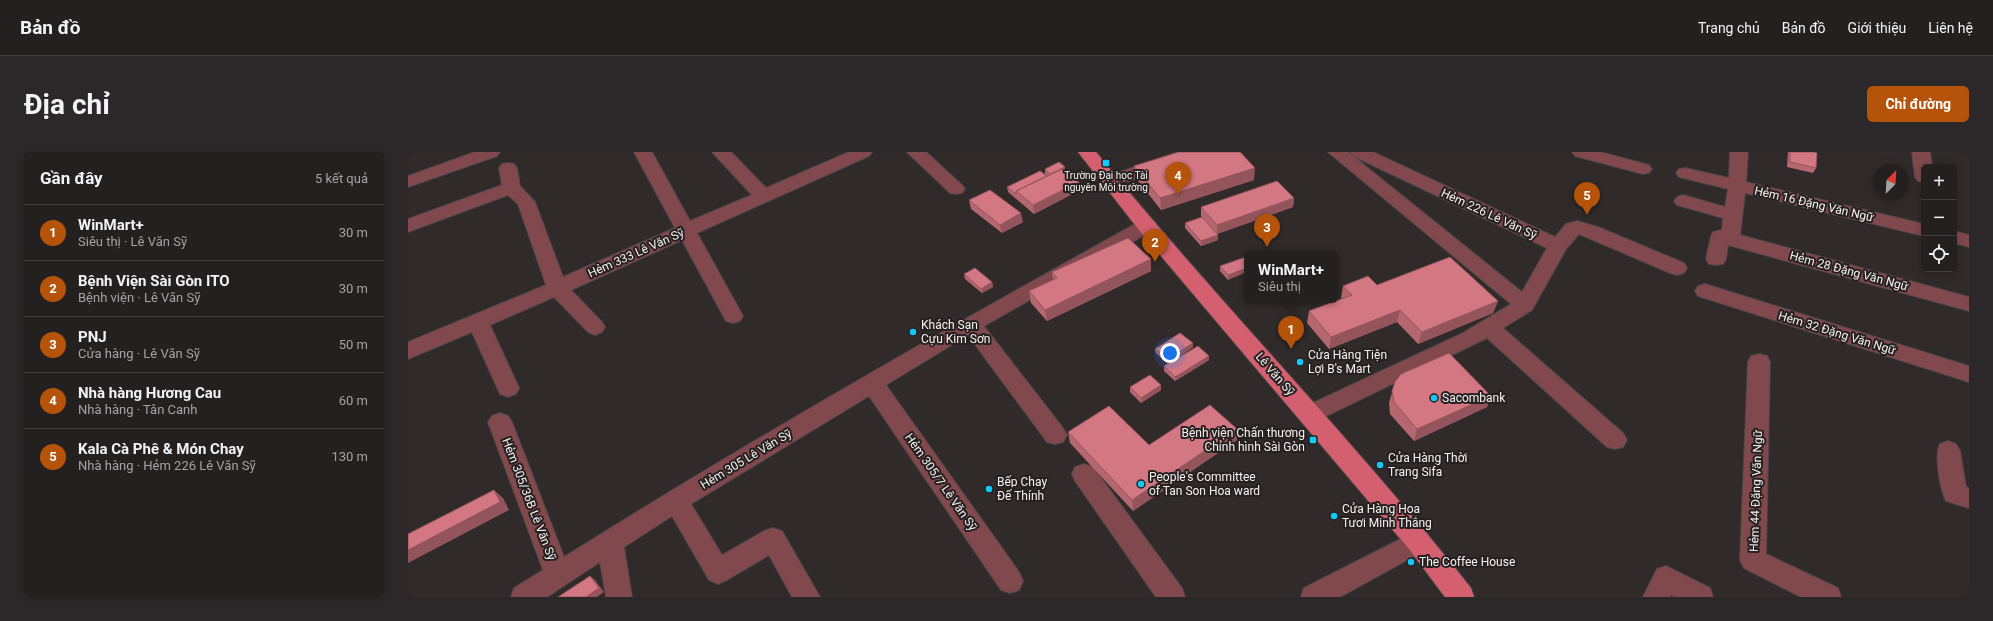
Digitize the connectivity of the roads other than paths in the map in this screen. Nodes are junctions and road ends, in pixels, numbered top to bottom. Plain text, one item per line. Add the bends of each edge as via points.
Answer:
1 (491, 152) edge
2 (643, 152) edge
3 (721, 152) edge
4 (863, 152) edge
5 (916, 152) edge
6 (1087, 152) edge
7 (1196, 152) edge
8 (1337, 152) edge
9 (1360, 152) edge
10 (1581, 152) edge
11 (1739, 152) edge
12 (1921, 152) edge
13 (1922, 164) edge
14 (508, 168) dead end
15 (1642, 169) dead end
16 (1685, 174) dead end
17 (1111, 181) junction
18 (408, 182) edge
19 (1737, 186) junction
20 (511, 188) junction
21 (956, 189) dead end
22 (763, 196) junction
23 (1683, 201) dead end
24 (1733, 215) junction
25 (408, 226) edge
26 (1146, 226) junction
27 (1921, 229) edge
28 (685, 231) junction
29 (1730, 239) junction
30 (1957, 239) edge
31 (1969, 241) edge
32 (1558, 246) junction
33 (1716, 259) dead end
34 (1677, 268) dead end
35 (557, 288) junction
36 (1705, 291) dead end
37 (1969, 304) edge
38 (1525, 305) junction
39 (732, 316) dead end
40 (478, 321) junction
41 (970, 324) junction
42 (595, 327) dead end
43 (1488, 327) junction
44 (408, 351) edge
45 (1760, 362) dead end
46 (1969, 374) edge
47 (872, 383) junction
48 (508, 388) dead end
49 (1310, 414) junction
50 (500, 422) dead end
51 (1055, 435) dead end
52 (1615, 440) dead end
53 (1948, 451) dead end
54 (1084, 474) dead end
55 (1969, 498) edge
56 (676, 501) junction
57 (610, 542) junction
58 (1418, 542) junction
59 (558, 575) junction
60 (1010, 581) dead end
61 (1661, 588) edge
62 (524, 597) edge
63 (619, 597) edge
64 (807, 597) edge
65 (1172, 597) edge
66 (1314, 597) edge
67 (1461, 597) edge
68 (1700, 597) edge
69 (1828, 597) edge

1 - 18 street
2 - 28 street
3 - 22 street
4 - 22 street, Hẻm 333 Lê Văn Sỹ
5 - 21 street
6 - 17 main road, Lê Văn Sỹ
7 - 17 street
8 - 38 street
9 - 32 street, Hẻm 226 Lê Văn Sỹ
10 - 15 street
11 - 19 street, Hẻm 16 Đặng Văn Ngữ
12 - 13 street
14 - 20 street
16 - 19 street
17 - 26 main road, Lê Văn Sỹ
19 - 24 street
19 - 27 street, Hẻm 16 Đặng Văn Ngữ
20 - 25 street
20 - 35 street via 526,202
22 - 28 street, Hẻm 333 Lê Văn Sỹ
23 - 24 street
24 - 29 street
26 - 41 street, Hẻm 305 Lê Văn Sỹ
26 - 49 main road, Lê Văn Sỹ
28 - 35 street, Hẻm 333 Lê Văn Sỹ
28 - 39 street
29 - 33 street via 1720,236
29 - 37 street, Hẻm 28 Đặng Văn Ngữ
30 - 31 street
32 - 34 street via 1573,228 1584,228
32 - 38 street
35 - 40 street, Hẻm 333 Lê Văn Sỹ
35 - 42 street
36 - 46 street, Hẻm 32 Đặng Văn Ngữ
38 - 43 street
40 - 44 street, Hẻm 333 Lê Văn Sỹ
40 - 48 street
41 - 47 street, Hẻm 305 Lê Văn Sỹ
41 - 51 street
43 - 49 street via 1469,339
43 - 52 street
45 - 69 street, Hẻm 44 Đặng Văn Ngữ via 1753,560
47 - 56 street, Hẻm 305 Lê Văn Sỹ
47 - 60 street, Hẻm 305/7 Lê Văn Sỹ
49 - 58 main road, Lê Văn Sỹ
50 - 59 street, Hẻm 305/36B Lê Văn Sỹ
53 - 55 street via 1955,494
54 - 65 street
56 - 57 street, Hẻm 305 Lê Văn Sỹ
56 - 64 street via 718,572 773,539
57 - 59 street, Hẻm 305 Lê Văn Sỹ
57 - 63 street
58 - 66 street
58 - 67 main road, Lê Văn Sỹ
59 - 62 street, Hẻm 305 Lê Văn Sỹ
61 - 68 street

